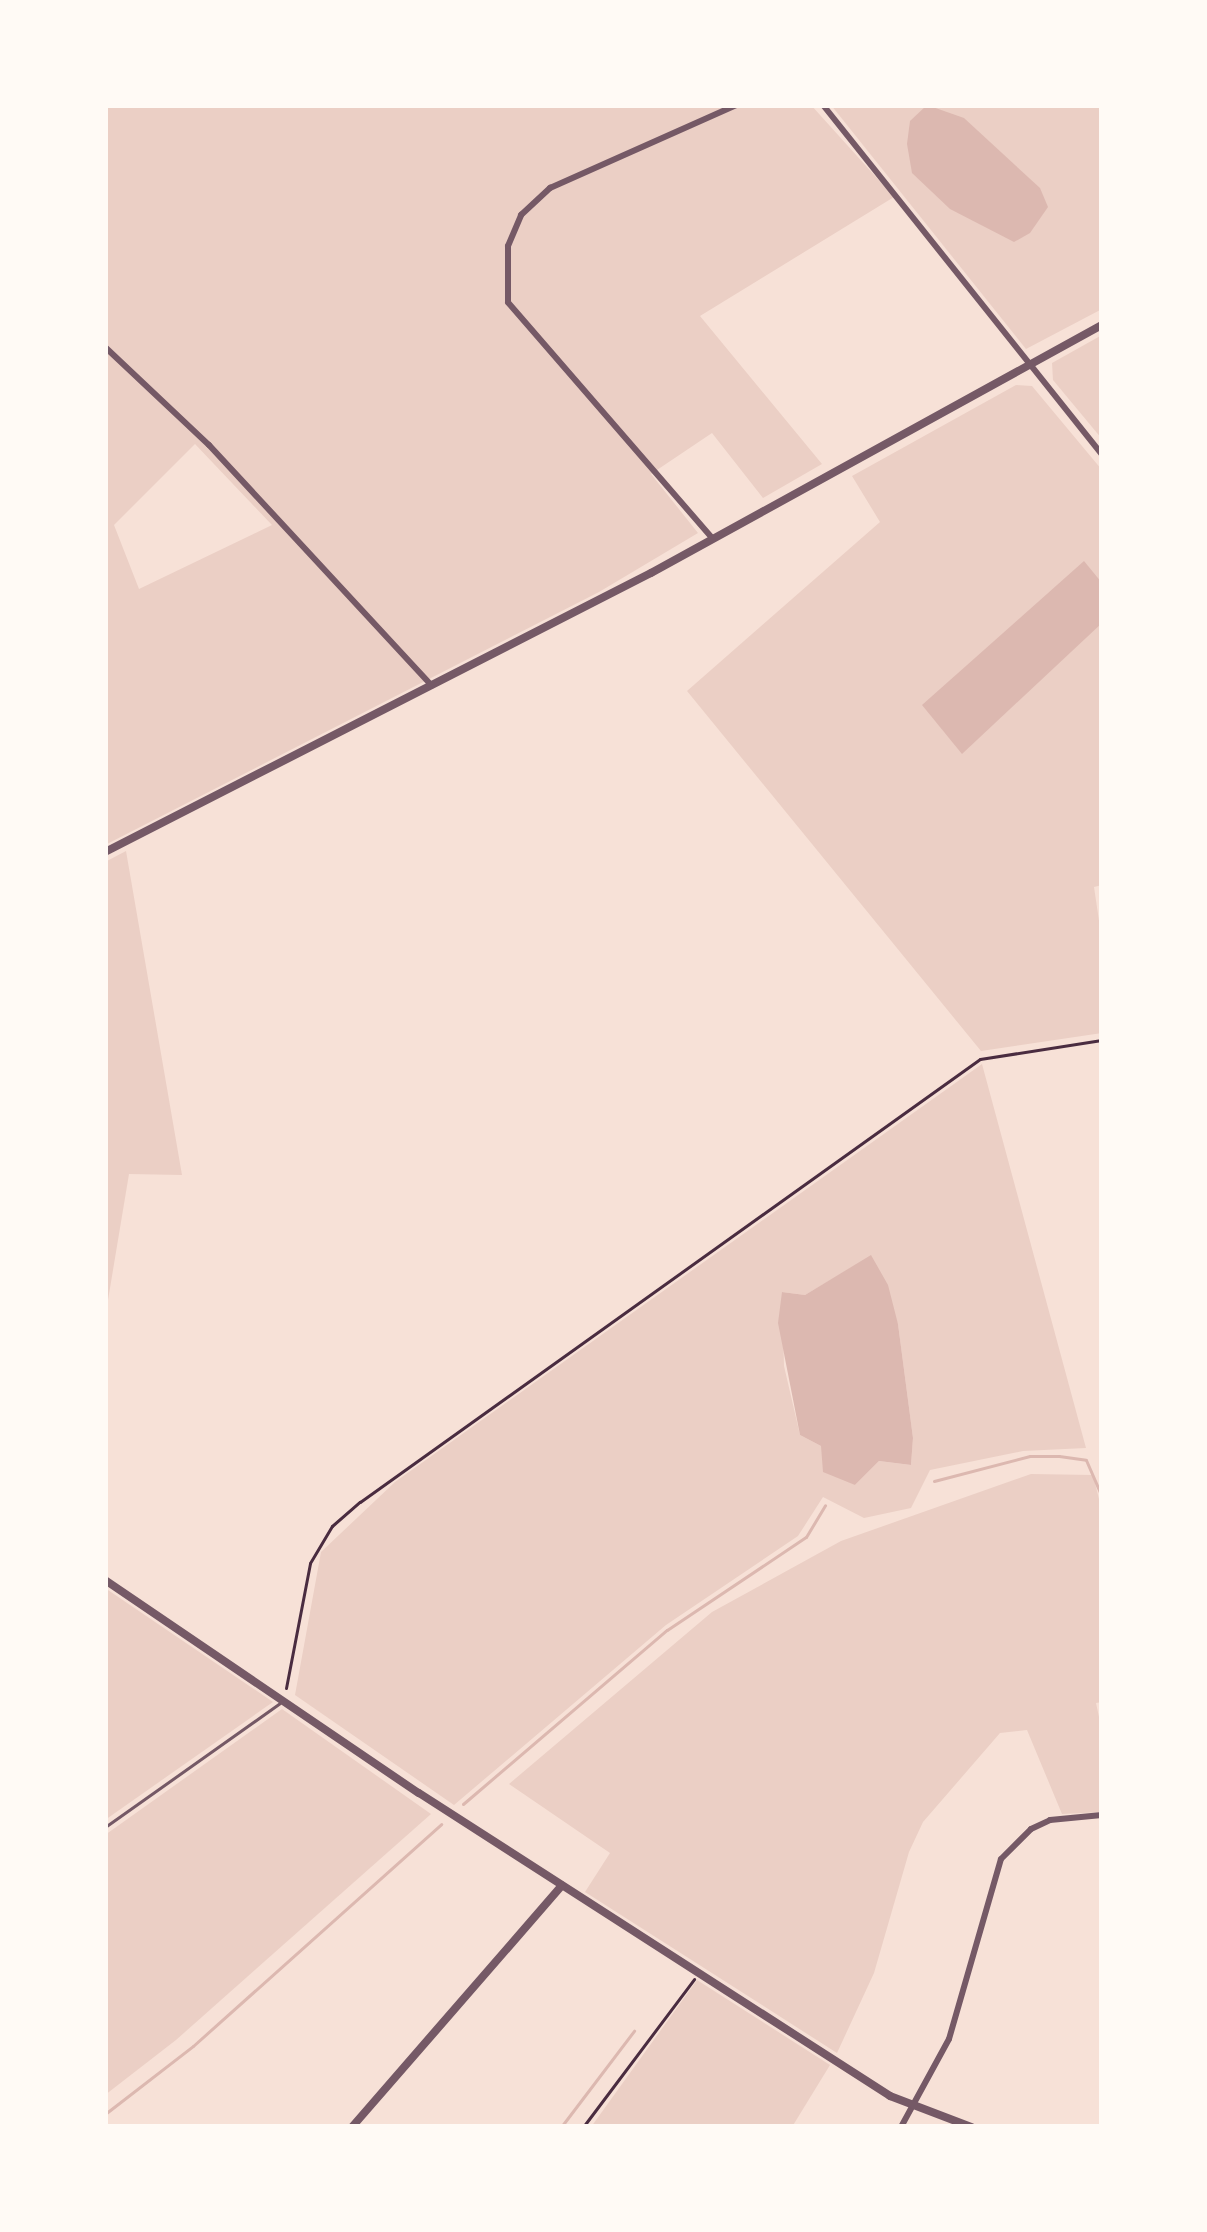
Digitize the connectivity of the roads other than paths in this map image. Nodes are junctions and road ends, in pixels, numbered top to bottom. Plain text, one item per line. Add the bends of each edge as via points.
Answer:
1 (736, 105) edge
2 (823, 105) edge
3 (1102, 325) edge
4 (105, 347) edge
5 (1030, 364) junction
6 (1102, 454) edge
7 (713, 539) junction
8 (432, 686) junction
9 (105, 851) edge
10 (105, 1580) edge
11 (283, 1701) junction
12 (1102, 1815) edge
13 (105, 1826) edge
14 (562, 1885) junction
15 (911, 2107) junction
16 (352, 2127) edge
17 (901, 2127) edge
18 (971, 2127) edge

1 - 7 street via 550,188 520,214 508,246 508,302
2 - 5 street
3 - 5 street
4 - 8 street
5 - 6 street
5 - 7 street
7 - 8 street
8 - 9 street
10 - 11 street
11 - 13 lane
11 - 14 street
12 - 15 street via 1050,1820 1001,1859 949,2038
14 - 15 street
14 - 16 street
15 - 17 street
15 - 18 street

